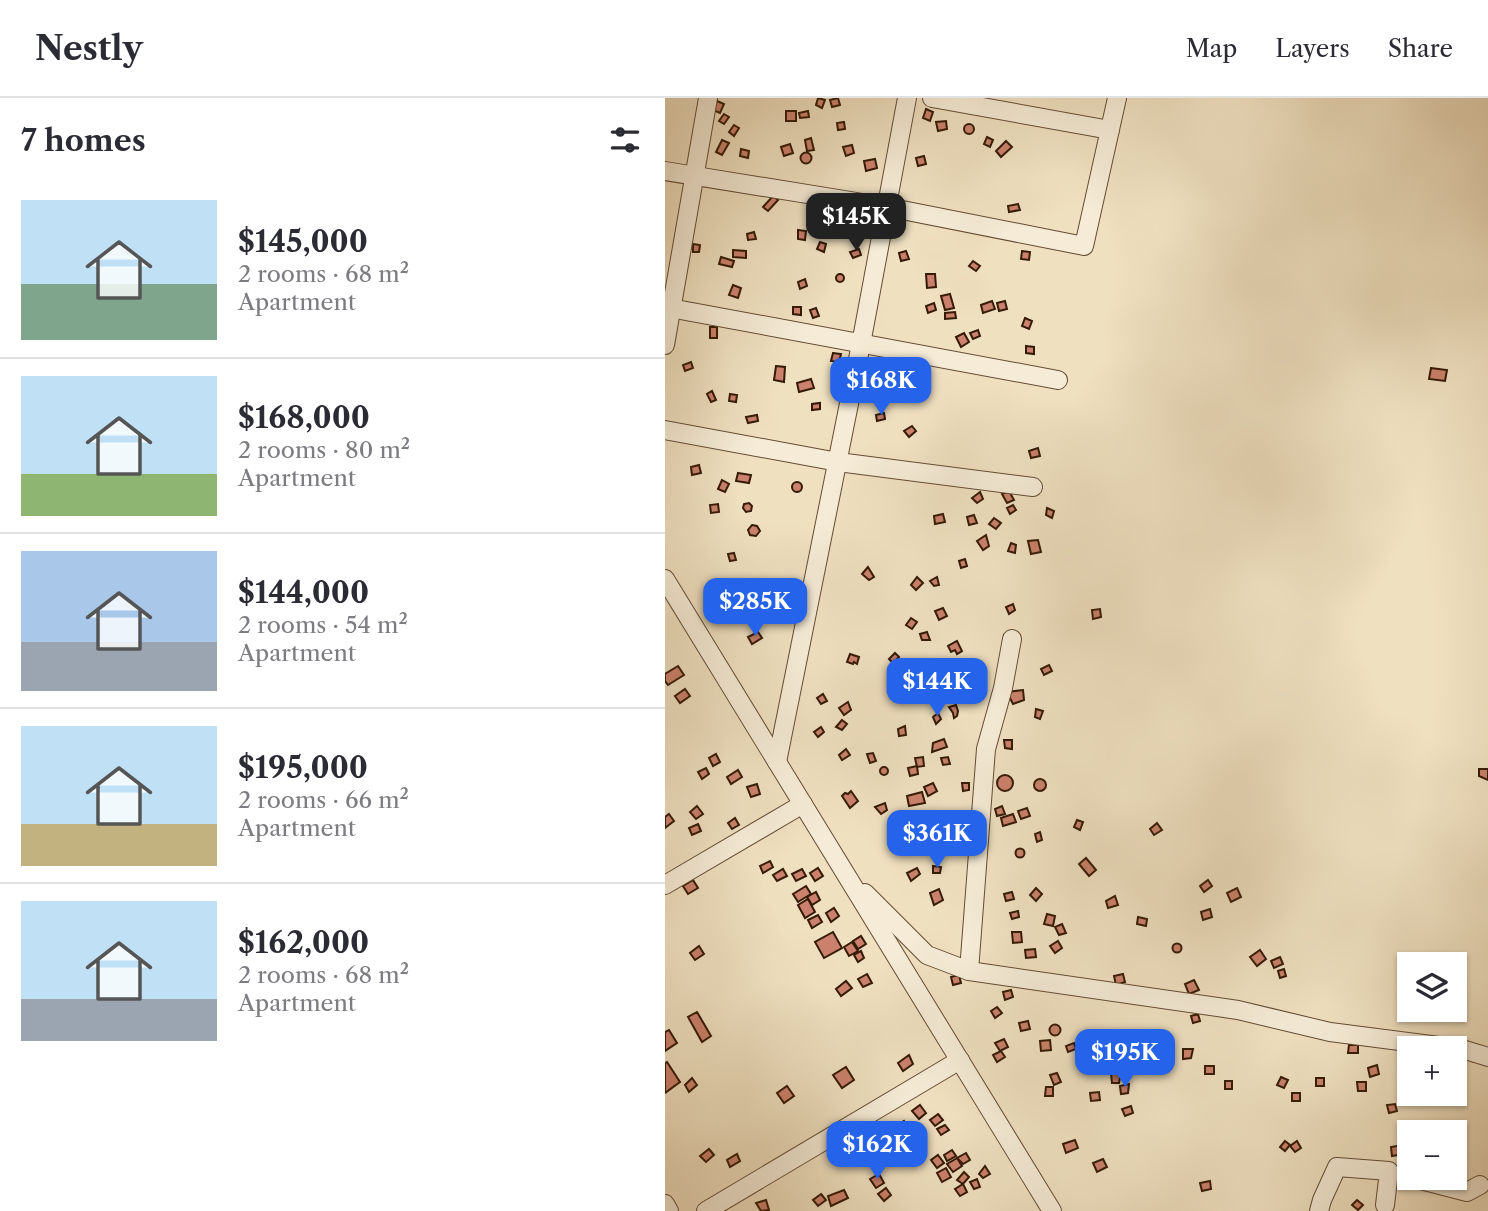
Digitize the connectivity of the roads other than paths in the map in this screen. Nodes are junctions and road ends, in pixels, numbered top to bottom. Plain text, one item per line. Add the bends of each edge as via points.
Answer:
1 (708, 98) edge
2 (907, 98) edge
3 (932, 98) edge
4 (1117, 98) edge
5 (1110, 130) junction
6 (665, 171) edge
7 (694, 176) junction
8 (887, 207) junction
9 (668, 308) edge
10 (861, 344) junction
11 (665, 345) edge
12 (1058, 380) dead end
13 (665, 429) edge
14 (838, 461) junction
15 (1033, 487) dead end
16 (665, 579) edge
17 (1012, 639) dead end
18 (777, 762) junction
19 (803, 804) junction
20 (844, 871) junction
21 (665, 885) edge
22 (969, 971) junction
23 (1488, 1057) edge
24 (960, 1060) junction
25 (1389, 1171) junction
26 (1397, 1173) edge
27 (1480, 1185) dead end
28 (1460, 1190) edge
29 (665, 1204) edge
30 (1385, 1205) dead end
31 (669, 1211) edge
32 (706, 1211) edge
33 (1052, 1211) edge
34 (1319, 1211) edge

1 - 7 street
2 - 8 street
3 - 5 street
4 - 5 street
5 - 8 street via 1084,246
6 - 7 street
7 - 8 street
7 - 9 street
8 - 10 street
9 - 10 street
9 - 11 street
10 - 12 street
10 - 14 street
13 - 14 street
14 - 15 street
14 - 18 street
16 - 18 street
17 - 22 street via 986,749
18 - 19 street
19 - 20 street
19 - 21 street
20 - 22 street via 927,955
20 - 24 street
22 - 23 street via 1238,1010 1329,1032 1462,1049
24 - 32 street
24 - 33 street
25 - 26 street
25 - 30 street
25 - 34 street via 1337,1167
27 - 28 street via 1468,1192
29 - 31 street

